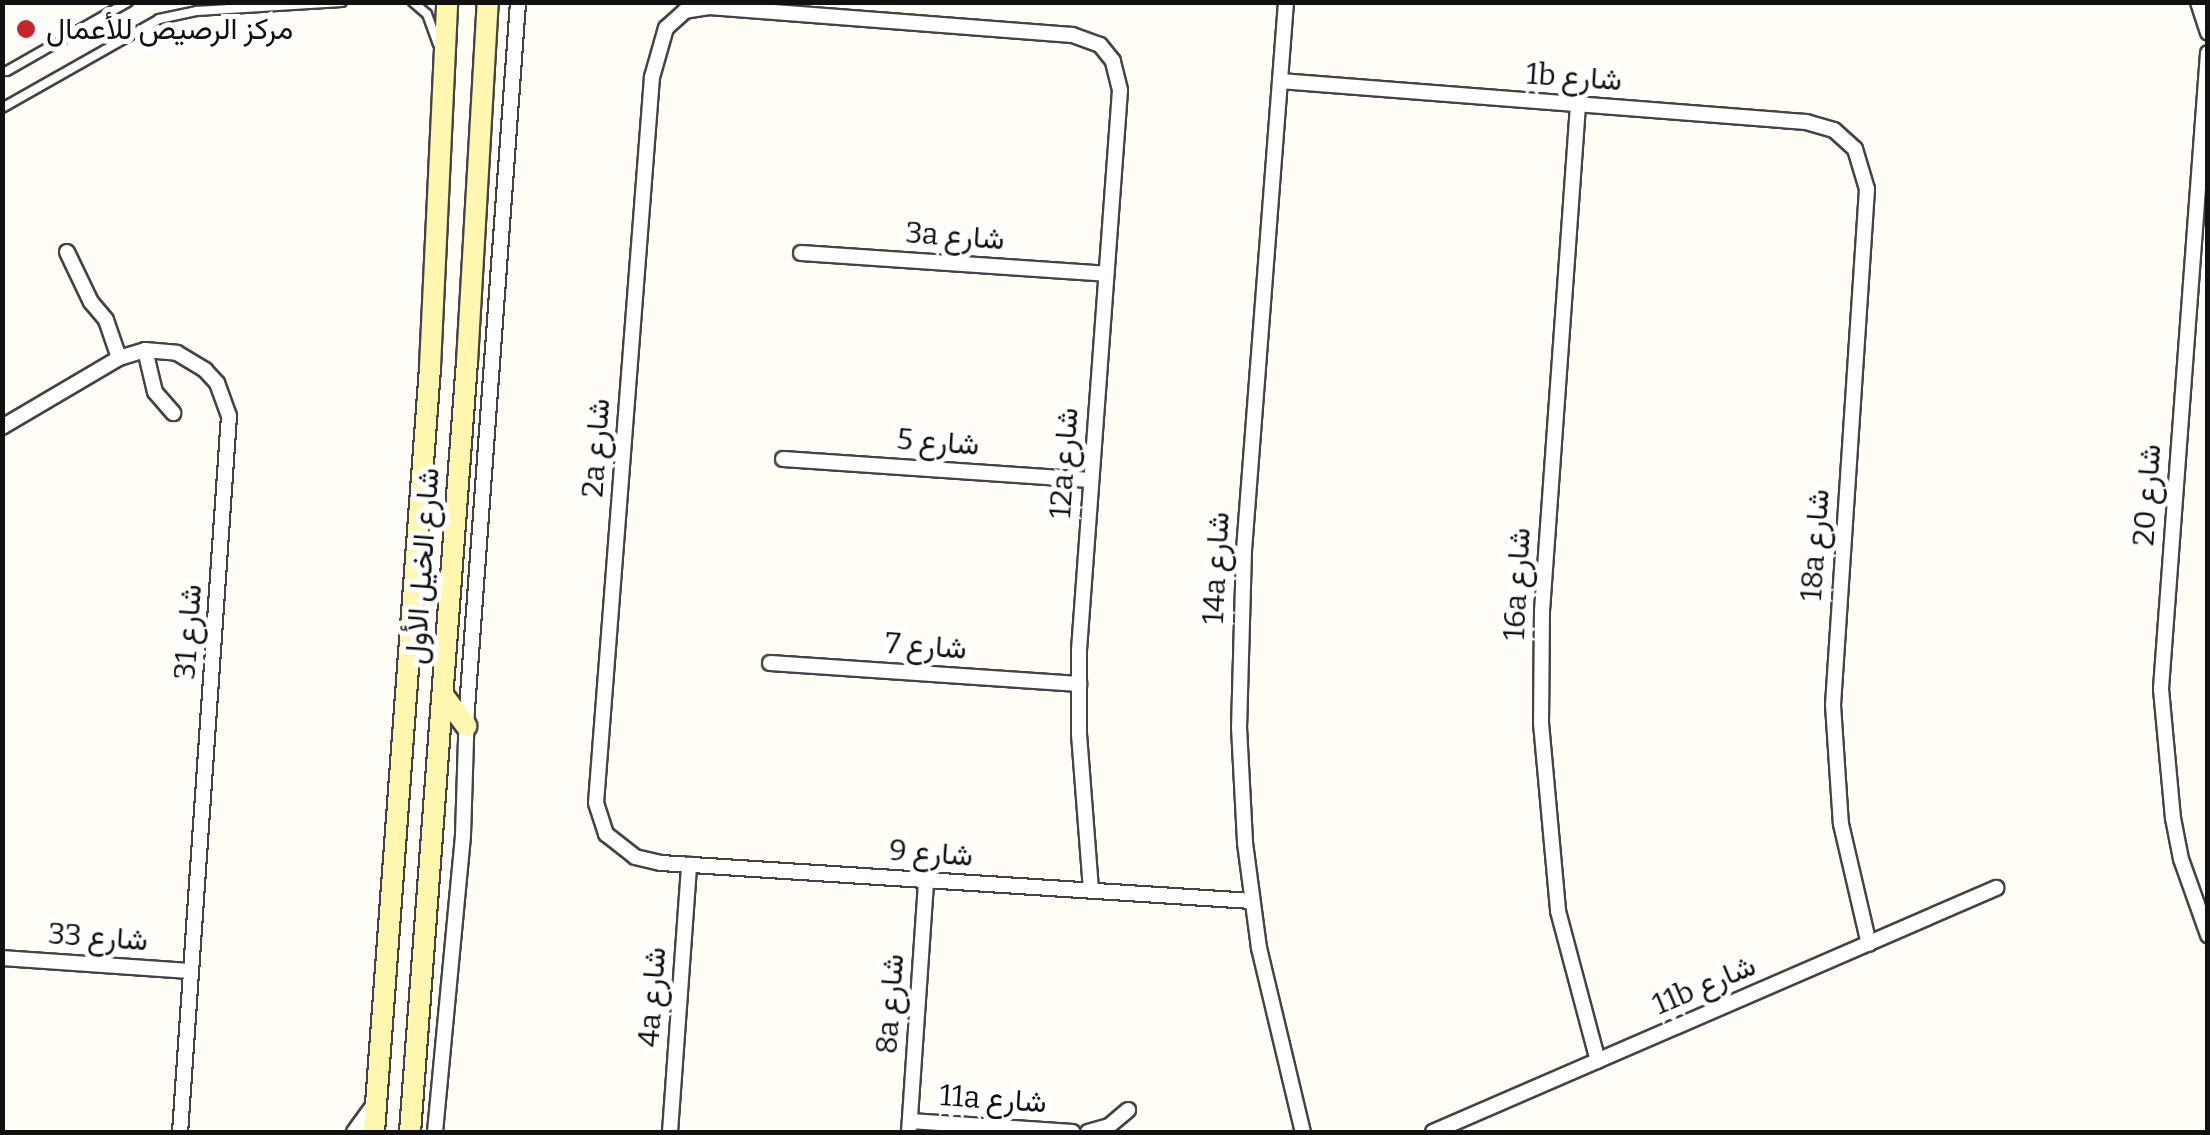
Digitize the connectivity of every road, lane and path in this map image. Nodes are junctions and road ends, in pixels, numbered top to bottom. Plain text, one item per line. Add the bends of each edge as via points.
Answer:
1 (128, 2) edge
2 (170, 2) edge
3 (342, 2) edge
4 (412, 2) edge
5 (446, 2) edge
6 (475, 2) edge
7 (488, 2) edge
8 (518, 2) edge
9 (1286, 2) edge
10 (2198, 2) edge
11 (176, 14) junction
12 (2208, 32) edge
13 (1100, 46) joint
14 (441, 51) junction
15 (485, 52) junction
16 (2208, 53) edge
17 (8, 71) dead end
18 (1280, 81) junction
19 (1578, 105) junction
20 (2, 108) edge
21 (1855, 149) joint
22 (67, 252) dead end
23 (801, 254) dead end
24 (1106, 274) junction
25 (145, 350) junction
26 (119, 358) junction
27 (172, 413) dead end
28 (2, 427) edge
29 (782, 460) dead end
30 (1090, 480) junction
31 (770, 662) dead end
32 (1079, 684) junction
33 (442, 695) junction
34 (466, 726) junction
35 (613, 842) joint
36 (689, 865) junction
37 (926, 880) junction
38 (1996, 888) dead end
39 (1091, 890) junction
40 (1252, 901) junction
41 (2208, 936) edge
42 (1869, 944) junction
43 (2, 958) edge
44 (190, 971) junction
45 (1598, 1061) junction
46 (377, 1096) junction
47 (1128, 1110) dead end
48 (909, 1127) edge
49 (180, 1132) edge
50 (354, 1132) edge
51 (374, 1132) edge
52 (410, 1132) edge
53 (435, 1132) edge
54 (670, 1132) edge
55 (1073, 1132) edge
56 (1088, 1132) edge
57 (1303, 1132) edge
58 (1434, 1132) edge

1 - 17 lane
2 - 11 lane
3 - 11 lane
4 - 14 lane via 426,14
5 - 14 main road, شارع الخيل الأول
6 - 15 main road
7 - 15 main road, شارع الخيل الأول
8 - 34 street
9 - 18 street, 14a شارع
10 - 12 street
11 - 20 lane via 126,34
13 - 24 street, 12a شارع via 1120,90
13 - 35 street, 2a شارع via 1062,34 701,7 671,21 656,54 596,803
14 - 46 main road, شارع الخيل الأول via 430,367
15 - 33 main road, شارع الخيل الأول
16 - 41 street, شارع 20 via 2161,688 2172,818
18 - 19 street, 1b شارع
18 - 40 street, 14a شارع via 1240,629 1241,786
19 - 21 street, 1b شارع via 1820,124
19 - 45 street, 16a شارع via 1542,611 1541,723 1558,911
21 - 42 street, 18a شارع via 1867,190 1832,704 1841,824
22 - 26 street via 105,317
23 - 24 street, 3a شارع
24 - 30 street, 12a شارع
25 - 26 street
25 - 27 street via 155,392
25 - 44 street, شارع 31 via 176,353 205,370 229,416
26 - 28 street
29 - 30 street, شارع 5
30 - 32 street, 12a شارع
31 - 32 street, شارع 7
32 - 39 street, 12a شارع
33 - 34 main road
33 - 52 main road, شارع الخيل الأول
34 - 53 street via 463,834
35 - 36 street, شارع 9 via 648,861
36 - 37 street, شارع 9
36 - 54 street, 4a شارع
37 - 39 street, شارع 9
37 - 48 street, 8a شارع
38 - 42 street, 11b شارع
39 - 40 street, شارع 9
40 - 57 street, 14a شارع via 1268,998
42 - 45 street, 11b شارع
43 - 44 street, شارع 33
44 - 49 street, شارع 31
45 - 58 street, 11b شارع
46 - 50 street
46 - 51 main road, شارع الخيل الأول
47 - 56 street, 11a شارع
48 - 55 street, 11a شارع

